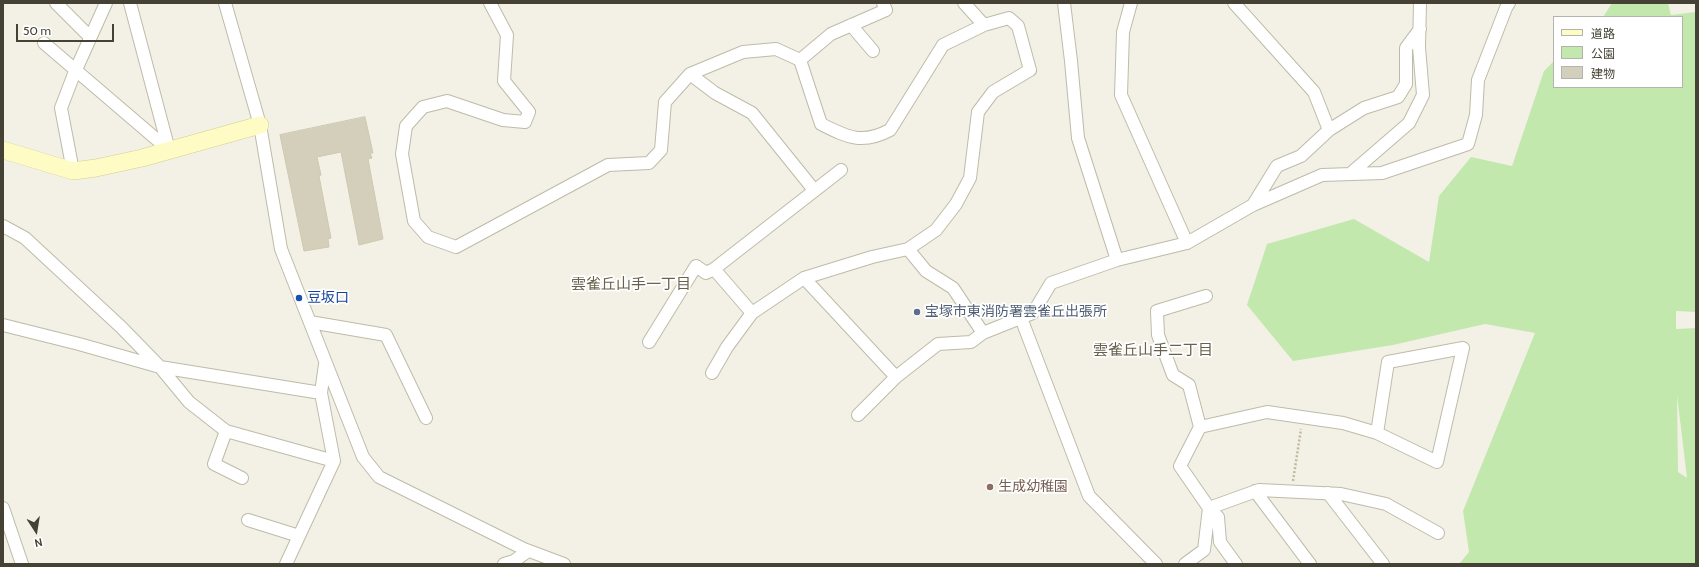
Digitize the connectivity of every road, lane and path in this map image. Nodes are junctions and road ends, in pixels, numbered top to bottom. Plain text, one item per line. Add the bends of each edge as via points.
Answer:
1 (56, 3) edge
2 (106, 3) edge
3 (130, 3) edge
4 (225, 3) edge
5 (490, 3) edge
6 (883, 3) edge
7 (964, 3) edge
8 (1064, 3) edge
9 (1131, 3) edge
10 (1234, 3) edge
11 (1420, 3) edge
12 (1509, 3) edge
13 (851, 25) junction
14 (984, 25) junction
15 (1420, 29) junction
16 (90, 37) junction
17 (44, 43) dead end
18 (873, 51) dead end
19 (800, 60) junction
20 (76, 70) junction
21 (690, 74) junction
22 (260, 125) junction
23 (1329, 130) junction
24 (3, 150) edge
25 (169, 150) junction
26 (841, 170) dead end
27 (73, 171) junction
28 (1350, 174) junction
29 (814, 190) junction
30 (1253, 205) junction
31 (3, 226) edge
32 (1187, 243) junction
33 (908, 249) junction
34 (1117, 260) junction
35 (714, 269) junction
36 (804, 278) junction
37 (1206, 296) dead end
38 (752, 313) junction
39 (1021, 318) junction
40 (310, 322) junction
41 (3, 325) edge
42 (983, 332) junction
43 (649, 342) dead end
44 (326, 363) junction
45 (160, 367) junction
46 (712, 373) dead end
47 (896, 376) junction
48 (321, 392) junction
49 (858, 415) dead end
50 (1303, 417) junction
51 (426, 418) dead end
52 (1200, 428) junction
53 (226, 431) junction
54 (1377, 433) junction
55 (334, 461) junction
56 (242, 478) dead end
57 (1255, 491) junction
58 (1291, 491) junction
59 (1328, 493) junction
60 (3, 508) edge
61 (1209, 508) junction
62 (248, 520) dead end
63 (1438, 533) dead end
64 (299, 536) junction
65 (528, 551) junction
66 (22, 564) edge
67 (286, 564) edge
68 (504, 564) edge
69 (564, 564) edge
70 (1156, 564) edge
71 (1185, 564) edge
72 (1236, 564) edge
73 (1310, 564) edge
74 (1383, 564) edge

1 - 16 street
2 - 16 street
3 - 25 street
4 - 22 street
5 - 21 street via 507,35 504,81 529,112 525,122 503,120 447,101 423,107 406,126 402,154 414,221 428,237 456,247 608,165 649,164 661,150 665,102
6 - 13 street via 886,10
7 - 14 street
8 - 34 street via 1078,138
9 - 32 street via 1123,32 1121,95
10 - 23 street via 1314,92
11 - 15 street
12 - 28 street via 1478,80 1476,115 1468,144 1382,173
13 - 18 street
13 - 19 street via 831,34
14 - 19 street via 943,45 890,130 876,137 848,137 821,124
14 - 33 street via 1009,18 1018,26 1030,70 993,92 978,112 970,178 956,204 936,230
15 - 23 street via 1406,48 1406,84 1398,97 1364,108
15 - 28 street via 1423,95 1409,123
16 - 20 street
17 - 20 street
19 - 21 street via 776,49 743,52
20 - 25 street
20 - 27 street via 61,108
21 - 29 street via 715,93 752,113
22 - 25 street
22 - 40 street via 281,249
23 - 30 street via 1301,156 1277,166
24 - 27 street
25 - 27 street
26 - 29 street
28 - 30 street via 1322,176
29 - 35 street
30 - 32 street
31 - 45 street via 25,238
32 - 34 street
33 - 36 street
33 - 42 street via 926,271 953,288
34 - 39 street via 1051,283 1033,313
35 - 38 street
35 - 43 street via 706,273 696,266
36 - 38 street
36 - 47 street
37 - 52 street via 1157,311 1158,335 1173,375 1189,384
38 - 46 street
39 - 42 street
39 - 70 street via 1089,496
40 - 44 street
40 - 51 street via 386,335
41 - 45 street
42 - 47 street via 971,342 938,344
44 - 48 street
44 - 65 street via 363,458 379,477
45 - 48 street
45 - 53 street via 189,402
47 - 49 street
48 - 55 street
50 - 52 street via 1267,412
50 - 54 street via 1343,423
50 - 58 path
52 - 61 street via 1180,466
53 - 55 street
53 - 56 street via 214,464
54 - 54 street via 1437,462 1463,348 1388,362
55 - 64 street
57 - 58 street
57 - 61 street
57 - 73 street
58 - 59 street
59 - 63 street via 1386,504
59 - 74 street
60 - 66 street
61 - 71 street via 1204,550
61 - 72 street via 1218,517 1220,542
62 - 64 street
64 - 67 street
65 - 68 street via 514,561
65 - 69 street

